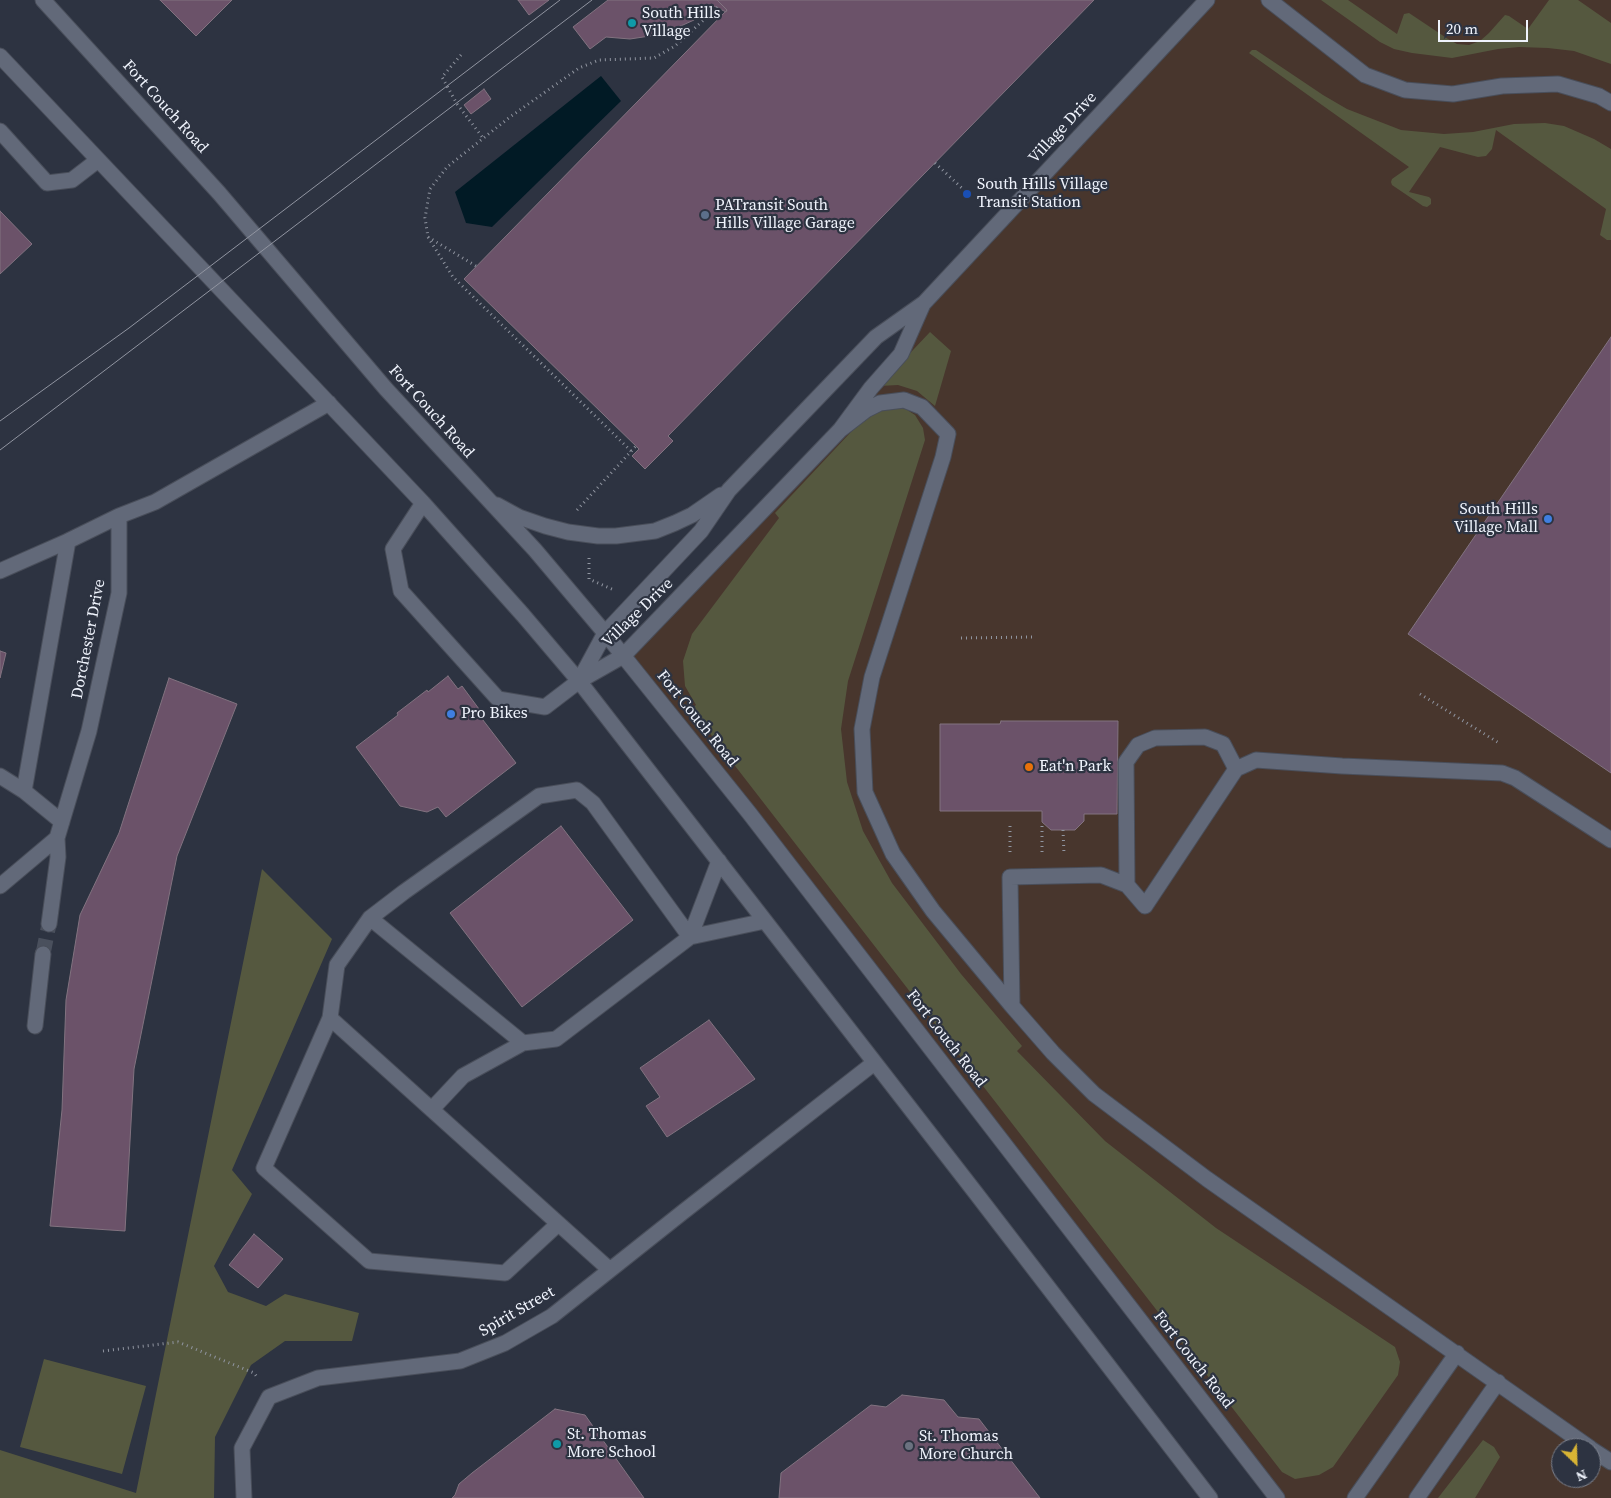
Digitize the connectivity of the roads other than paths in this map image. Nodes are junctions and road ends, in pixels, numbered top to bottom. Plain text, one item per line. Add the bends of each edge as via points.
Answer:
1 (43, 0) edge
2 (1207, 0) edge
3 (1269, 0) edge
4 (0, 56) edge
5 (1611, 103) edge
6 (0, 131) edge
7 (98, 160) junction
8 (924, 303) junction
9 (329, 403) junction
10 (840, 430) junction
11 (729, 490) junction
12 (486, 498) junction
13 (423, 503) junction
14 (119, 516) junction
15 (68, 540) junction
16 (0, 571) edge
17 (605, 633) junction
18 (624, 656) junction
19 (579, 681) junction
20 (1236, 769) junction
21 (0, 776) edge
22 (24, 791) junction
23 (62, 822) junction
24 (57, 838) junction
25 (1611, 840) edge
26 (719, 861) junction
27 (1127, 885) junction
28 (0, 886) edge
29 (370, 918) junction
30 (765, 921) junction
31 (49, 924) tunnel mouth
32 (690, 937) junction
33 (43, 954) tunnel mouth
34 (1012, 1006) junction
35 (330, 1018) junction
36 (35, 1026) dead end
37 (523, 1043) junction
38 (874, 1063) junction
39 (432, 1110) junction
40 (558, 1224) junction
41 (610, 1270) junction
42 (1456, 1353) junction
43 (1498, 1382) junction
44 (1576, 1438) edge
45 (244, 1498) edge
46 (1210, 1498) edge
47 (1277, 1498) edge
48 (1355, 1498) edge
49 (1417, 1498) edge

1 - 12 street, Fort Couch Road via 219,193 386,389
2 - 8 street, Village Drive
3 - 5 street via 1365,75 1405,90 1453,94 1502,86 1558,84 1599,96
4 - 7 street
6 - 7 street via 47,183 72,180
7 - 9 street
8 - 10 street, Village Drive via 901,354
8 - 11 street, Village Drive via 876,337
9 - 13 street
9 - 14 street via 155,502
10 - 18 street, Village Drive
10 - 34 street via 880,403 904,400 922,407 948,434 872,677 862,728 866,792 894,854 933,911
11 - 12 street via 675,523 655,531 616,536 568,532 545,526 519,517
11 - 17 street, Village Drive via 701,532
12 - 17 street, Fort Couch Road
13 - 19 street
13 - 19 street via 393,549 401,591 498,699 545,707
14 - 15 street
14 - 23 street, Dorchester Drive via 119,593 88,731
15 - 16 street
15 - 22 street
17 - 18 street, Fort Couch Road
17 - 19 street, Village Drive
18 - 19 street, Village Drive
18 - 47 street, Fort Couch Road via 750,814
19 - 26 street
20 - 25 street via 1256,760 1502,773 1515,778
20 - 27 street via 1146,906
20 - 27 street via 1223,744 1206,737 1155,738 1138,745 1126,762
21 - 22 street
22 - 23 street
23 - 24 street, Dorchester Drive
24 - 28 street
24 - 31 street via 58,857
26 - 30 street
26 - 32 street
27 - 34 street via 1101,875 1010,877
29 - 32 street via 539,796 577,790 593,803
29 - 35 street via 337,965
29 - 37 street
30 - 32 street
30 - 38 street
32 - 37 street via 556,1039
33 - 36 street
34 - 42 street via 1094,1094 1207,1179
35 - 39 street
35 - 40 street via 264,1168 369,1261 505,1272
37 - 39 street via 463,1076
38 - 41 street, Spirit Street
38 - 46 street
39 - 40 street
40 - 41 street
41 - 45 street, Spirit Street via 552,1316 505,1343 460,1361 318,1378 269,1397 242,1448
42 - 43 street
42 - 48 street
43 - 44 street
43 - 49 street

